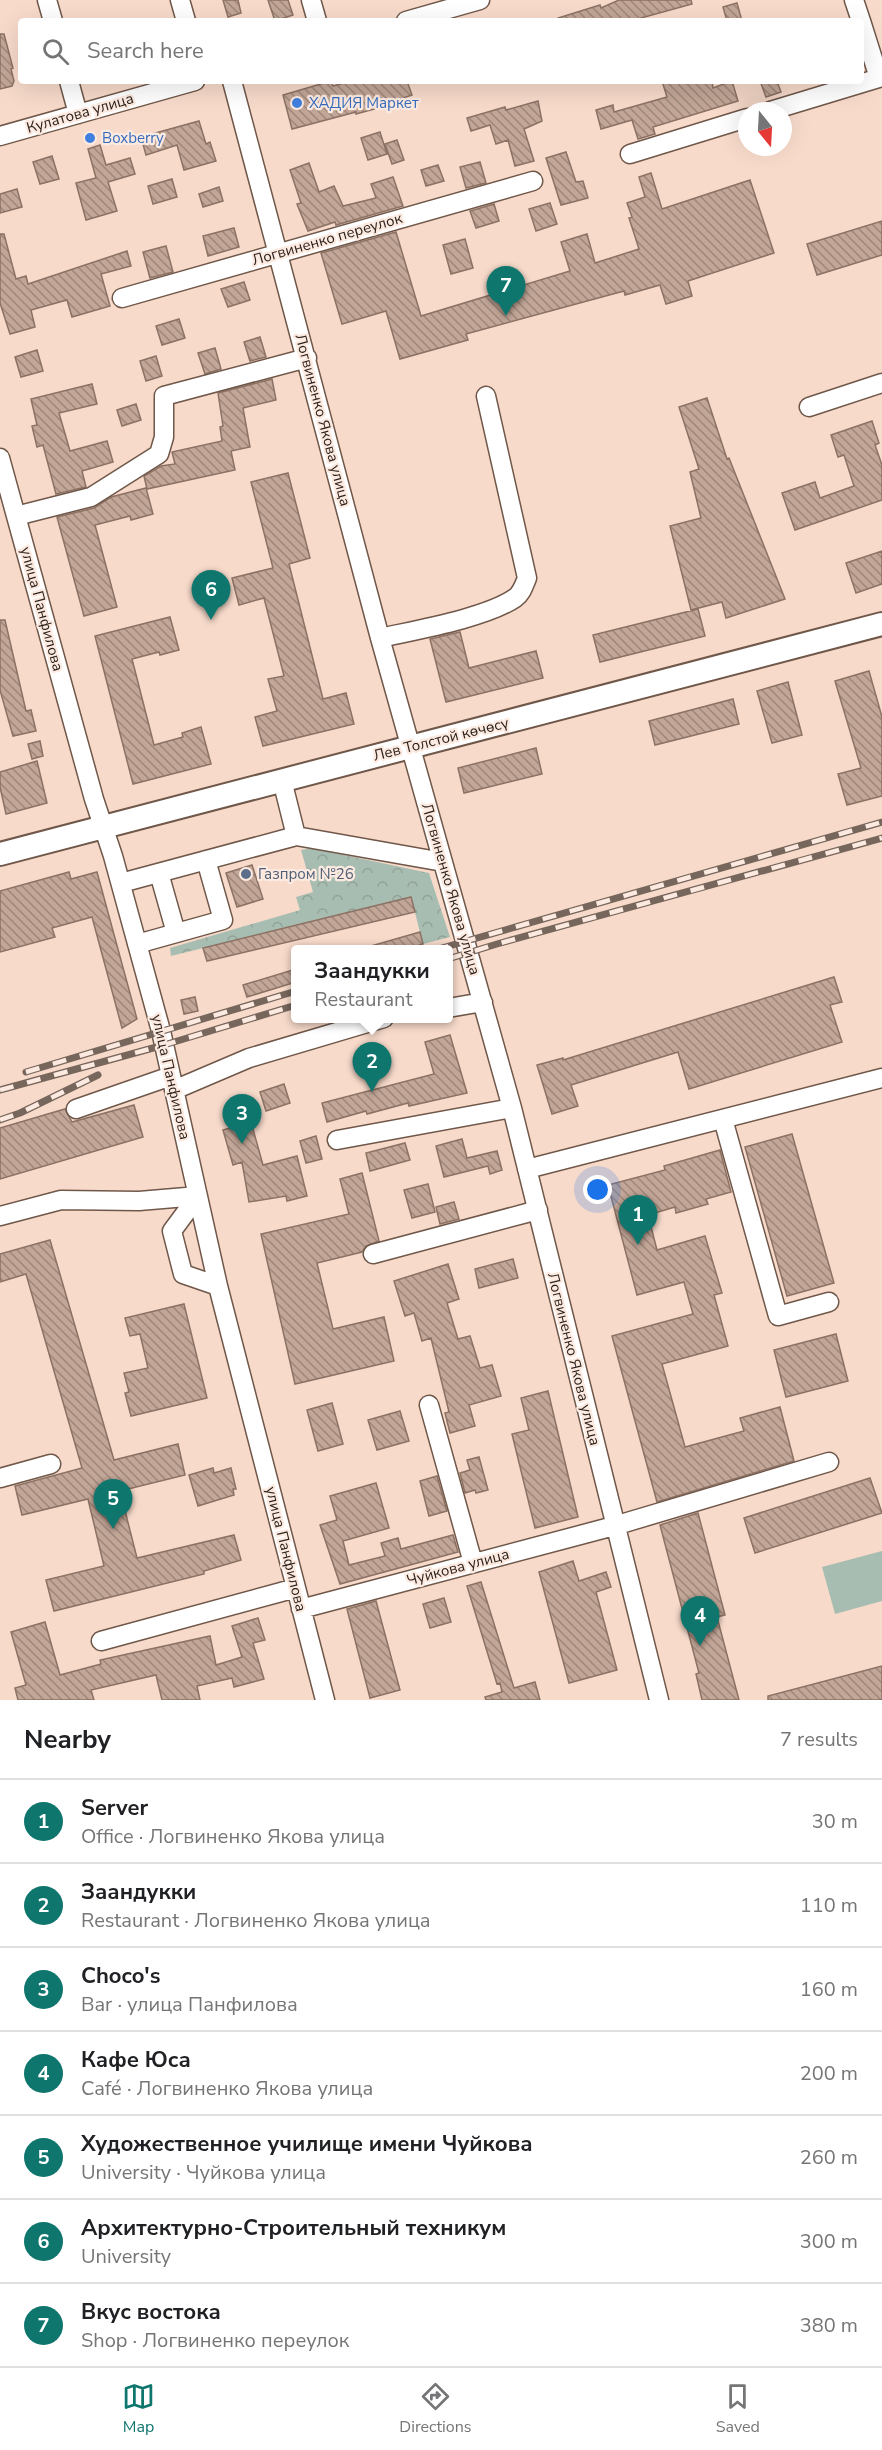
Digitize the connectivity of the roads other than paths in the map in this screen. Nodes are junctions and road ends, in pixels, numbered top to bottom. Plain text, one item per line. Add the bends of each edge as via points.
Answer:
1 (47, 0) edge
2 (180, 0) edge
3 (311, 0) edge
4 (480, 0) edge
5 (854, 0) edge
6 (444, 5) edge
7 (52, 18) edge
8 (185, 18) edge
9 (316, 18) edge
10 (413, 18) edge
11 (860, 18) edge
12 (864, 30) edge
13 (864, 83) edge
14 (70, 84) edge
15 (184, 84) edge
16 (233, 84) edge
17 (859, 84) edge
18 (792, 104) edge
19 (78, 114) junction
20 (738, 121) edge
21 (0, 136) edge
22 (630, 154) dead end
23 (533, 181) dead end
24 (279, 253) junction
25 (122, 298) dead end
26 (307, 358) junction
27 (882, 383) edge
28 (486, 396) dead end
29 (808, 407) dead end
30 (0, 458) edge
31 (16, 516) junction
32 (882, 624) edge
33 (380, 638) junction
34 (411, 746) junction
35 (282, 780) junction
36 (103, 827) junction
37 (296, 836) junction
38 (0, 854) edge
39 (206, 860) junction
40 (444, 862) junction
41 (159, 873) junction
42 (121, 883) junction
43 (176, 933) junction
44 (137, 944) junction
45 (483, 1002) junction
46 (453, 1007) edge
47 (367, 1023) edge
48 (882, 1078) edge
49 (173, 1083) junction
50 (512, 1108) junction
51 (76, 1109) dead end
52 (723, 1119) junction
53 (337, 1140) dead end
54 (527, 1168) junction
55 (198, 1196) junction
56 (538, 1210) junction
57 (0, 1216) edge
58 (373, 1254) dead end
59 (218, 1286) junction
60 (830, 1302) dead end
61 (429, 1405) dead end
62 (829, 1462) dead end
63 (51, 1464) dead end
64 (0, 1478) edge
65 (614, 1526) junction
66 (473, 1563) junction
67 (296, 1588) junction
68 (301, 1609) junction
69 (101, 1641) dead end
70 (325, 1700) edge
71 (659, 1700) edge

1 - 7 street
2 - 8 street
3 - 9 street
4 - 6 street
5 - 11 street
6 - 10 street
12 - 13 street via 879,78
14 - 19 street
15 - 19 street, Кулатова улица
16 - 24 street, Логвиненко Якова улица
17 - 18 street
19 - 21 street, Кулатова улица
20 - 22 street
23 - 24 street, Логвиненко переулок
24 - 25 street, Логвиненко переулок
24 - 26 street, Логвиненко Якова улица
26 - 31 street via 164,396 164,437 159,454 92,497
26 - 33 street, Логвиненко Якова улица
27 - 29 street
28 - 33 street via 527,578 523,590 490,609
30 - 31 street, улица Панфилова
31 - 36 street, улица Панфилова
32 - 34 main road, Лев Толстой көчөсү
33 - 34 street, Логвиненко Якова улица
34 - 35 main road, Лев Толстой көчөсү
34 - 40 street, Логвиненко Якова улица
35 - 36 main road, Лев Толстой көчөсү
35 - 37 street
36 - 38 main road, Лев Толстой көчөсү
36 - 42 street, улица Панфилова
37 - 39 street
37 - 40 street
39 - 41 street
39 - 43 street via 223,920
40 - 45 street, Логвиненко Якова улица
41 - 42 street
41 - 43 street
42 - 44 street, улица Панфилова
43 - 44 street
44 - 49 street, улица Панфилова
45 - 46 street
45 - 50 street, Логвиненко Якова улица
47 - 49 street
48 - 52 street
49 - 51 street
49 - 55 street, улица Панфилова
50 - 53 street
50 - 54 street, Логвиненко Якова улица
52 - 54 street
52 - 60 street via 778,1316
54 - 56 street, Логвиненко Якова улица
55 - 57 street via 139,1201 61,1200
55 - 59 street, улица Панфилова
55 - 59 street via 172,1231 183,1274
56 - 58 street
56 - 65 street, Логвиненко Якова улица
59 - 67 street, улица Панфилова
61 - 66 street
62 - 65 street, Чуйкова улица
63 - 64 street
65 - 66 street, Чуйкова улица
65 - 71 street, Логвиненко Якова улица
66 - 68 street, Чуйкова улица
67 - 68 street, улица Панфилова
67 - 69 street
68 - 70 street, улица Панфилова

